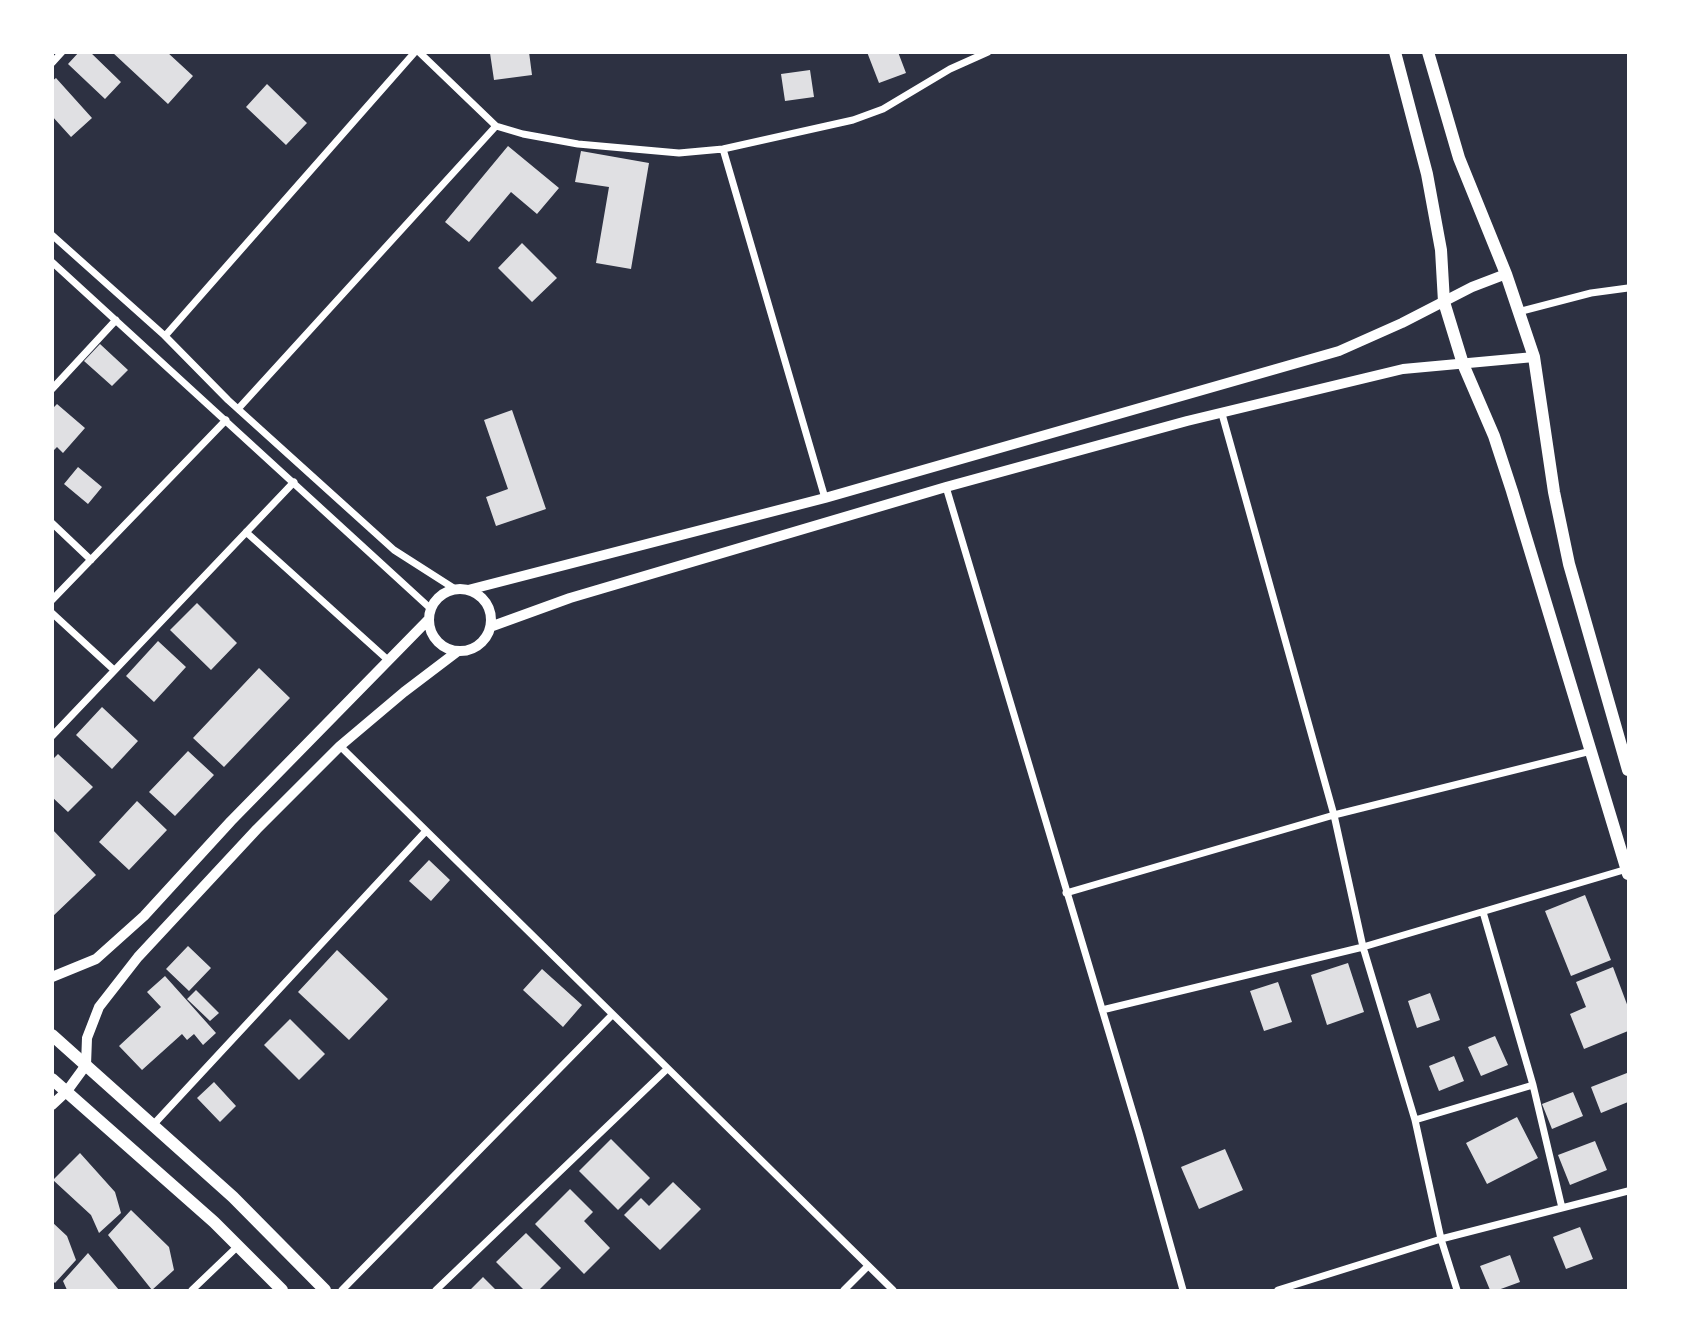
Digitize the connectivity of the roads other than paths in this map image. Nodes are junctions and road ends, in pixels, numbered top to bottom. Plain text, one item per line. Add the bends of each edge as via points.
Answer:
1 (62, 52) edge
2 (417, 52) edge
3 (988, 52) edge
4 (1395, 52) edge
5 (1429, 52) edge
6 (52, 63) edge
7 (496, 126) junction
8 (723, 149) junction
9 (52, 234) edge
10 (52, 262) edge
11 (1506, 274) junction
12 (1629, 288) edge
13 (1444, 302) junction
14 (1518, 312) junction
15 (116, 320) junction
16 (165, 337) junction
17 (1534, 357) junction
18 (1463, 364) junction
19 (52, 389) edge
20 (238, 409) junction
21 (1222, 414) junction
22 (226, 420) junction
23 (294, 482) junction
24 (946, 487) junction
25 (825, 498) junction
26 (52, 523) edge
27 (246, 532) junction
28 (91, 560) junction
29 (455, 589) junction
30 (468, 590) junction
31 (52, 600) edge
32 (52, 612) edge
33 (430, 614) junction
34 (490, 627) junction
35 (458, 651) junction
36 (389, 661) junction
37 (114, 670) junction
38 (52, 736) edge
39 (340, 746) junction
40 (1591, 751) junction
41 (1629, 769) edge
42 (1334, 815) junction
43 (425, 832) junction
44 (1628, 872) edge
45 (1066, 893) junction
46 (1483, 912) junction
47 (1363, 947) junction
48 (52, 977) edge
49 (1102, 1010) junction
50 (612, 1015) junction
51 (52, 1035) edge
52 (86, 1065) junction
53 (667, 1069) junction
54 (52, 1079) edge
55 (1533, 1085) junction
56 (67, 1091) junction
57 (52, 1105) edge
58 (1415, 1120) junction
59 (153, 1125) junction
60 (1629, 1191) edge
61 (1562, 1208) junction
62 (1441, 1239) junction
63 (238, 1247) junction
64 (868, 1266) junction
65 (192, 1290) edge
66 (282, 1290) edge
67 (325, 1290) edge
68 (342, 1290) edge
69 (436, 1290) edge
70 (844, 1290) edge
71 (893, 1290) edge
72 (1183, 1290) edge
73 (1278, 1290) edge
74 (1457, 1290) edge

1 - 6 street
2 - 7 street
2 - 16 street
3 - 8 street via 883,109 853,120
4 - 13 main road via 1427,174 1441,250
5 - 11 main road via 1459,158
7 - 8 street via 635,151
7 - 20 street
8 - 25 street
9 - 16 street
10 - 15 street
11 - 13 street
11 - 14 main road
12 - 14 street
13 - 18 main road
13 - 25 street via 1339,351
14 - 17 main road
15 - 19 street
15 - 22 street
16 - 20 street
17 - 18 street
17 - 41 main road via 1569,564
18 - 21 street via 1403,369
18 - 40 main road via 1513,491
20 - 29 street via 394,550
21 - 24 street
21 - 42 street
22 - 23 street
22 - 28 street
23 - 27 street
23 - 33 street
24 - 34 street via 570,598
24 - 45 street
25 - 30 street
26 - 28 street
27 - 36 street
27 - 37 street
28 - 31 street
29 - 30 street
29 - 33 street via 441,595
30 - 34 street via 484,600
32 - 37 street
33 - 35 street via 430,629 440,644
33 - 36 street
34 - 35 street via 477,646
35 - 39 street
36 - 48 street via 144,916 96,959
37 - 38 street
39 - 43 street
39 - 52 street via 138,957 99,1007 87,1038
40 - 42 street
40 - 44 main road
42 - 45 street
42 - 47 street
43 - 50 street
43 - 59 street
44 - 46 street
45 - 49 street
46 - 47 street
46 - 55 street
47 - 49 street
47 - 58 street
49 - 72 street
50 - 53 street
50 - 68 street
51 - 52 main road
52 - 56 street
52 - 59 main road
53 - 64 street
53 - 69 street
54 - 56 main road
55 - 58 street
55 - 61 street
56 - 57 street
56 - 63 main road
58 - 62 street
59 - 67 main road
60 - 61 street
61 - 62 street
62 - 73 street
62 - 74 street
63 - 65 street
63 - 66 main road
64 - 70 street
64 - 71 street

